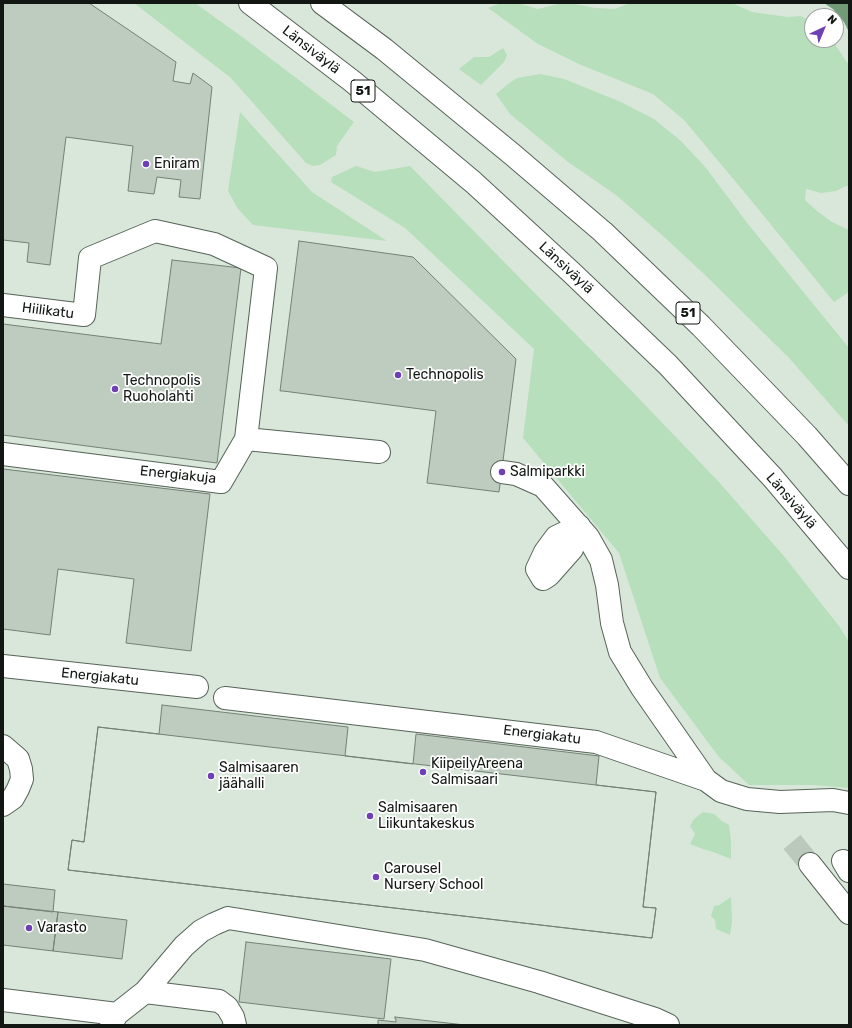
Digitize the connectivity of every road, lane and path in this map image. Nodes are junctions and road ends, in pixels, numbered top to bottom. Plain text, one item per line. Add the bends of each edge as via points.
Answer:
1 (250, 3) edge
2 (322, 3) edge
3 (3, 305) edge
4 (246, 439) junction
5 (379, 452) dead end
6 (3, 454) edge
7 (502, 472) dead end
8 (849, 484) edge
9 (849, 568) edge
10 (3, 666) edge
11 (197, 687) dead end
12 (225, 698) dead end
13 (3, 746) edge
14 (706, 780) junction
15 (849, 803) edge
16 (3, 805) edge
17 (810, 864) tunnel mouth
18 (849, 913) edge
19 (145, 992) junction
20 (3, 1000) edge
21 (114, 1020) edge
22 (236, 1025) edge
23 (668, 1025) edge

1 - 9 main road, Länsiväylä / 51 via 352,81 473,182 571,272 668,366 773,478
2 - 8 main road, 51 via 384,49 603,232 701,326 807,436
3 - 4 main road, Hiilikatu via 84,315 90,258 155,232 214,244 266,268
4 - 5 main road
4 - 6 main road, Energiakuja via 221,482
7 - 14 main road via 516,474 543,486 588,537 601,560 620,652
10 - 11 main road, Energiakatu
12 - 14 main road, Energiakatu via 596,742
13 - 16 main road via 18,759 22,779 12,798
14 - 15 main road, Energiakatu via 721,791 747,799 780,802 834,800
17 - 18 main road
19 - 21 main road
19 - 22 main road via 219,1001 227,1007
19 - 23 main road via 184,946 201,931 228,918 425,950 539,982
20 - 21 main road

